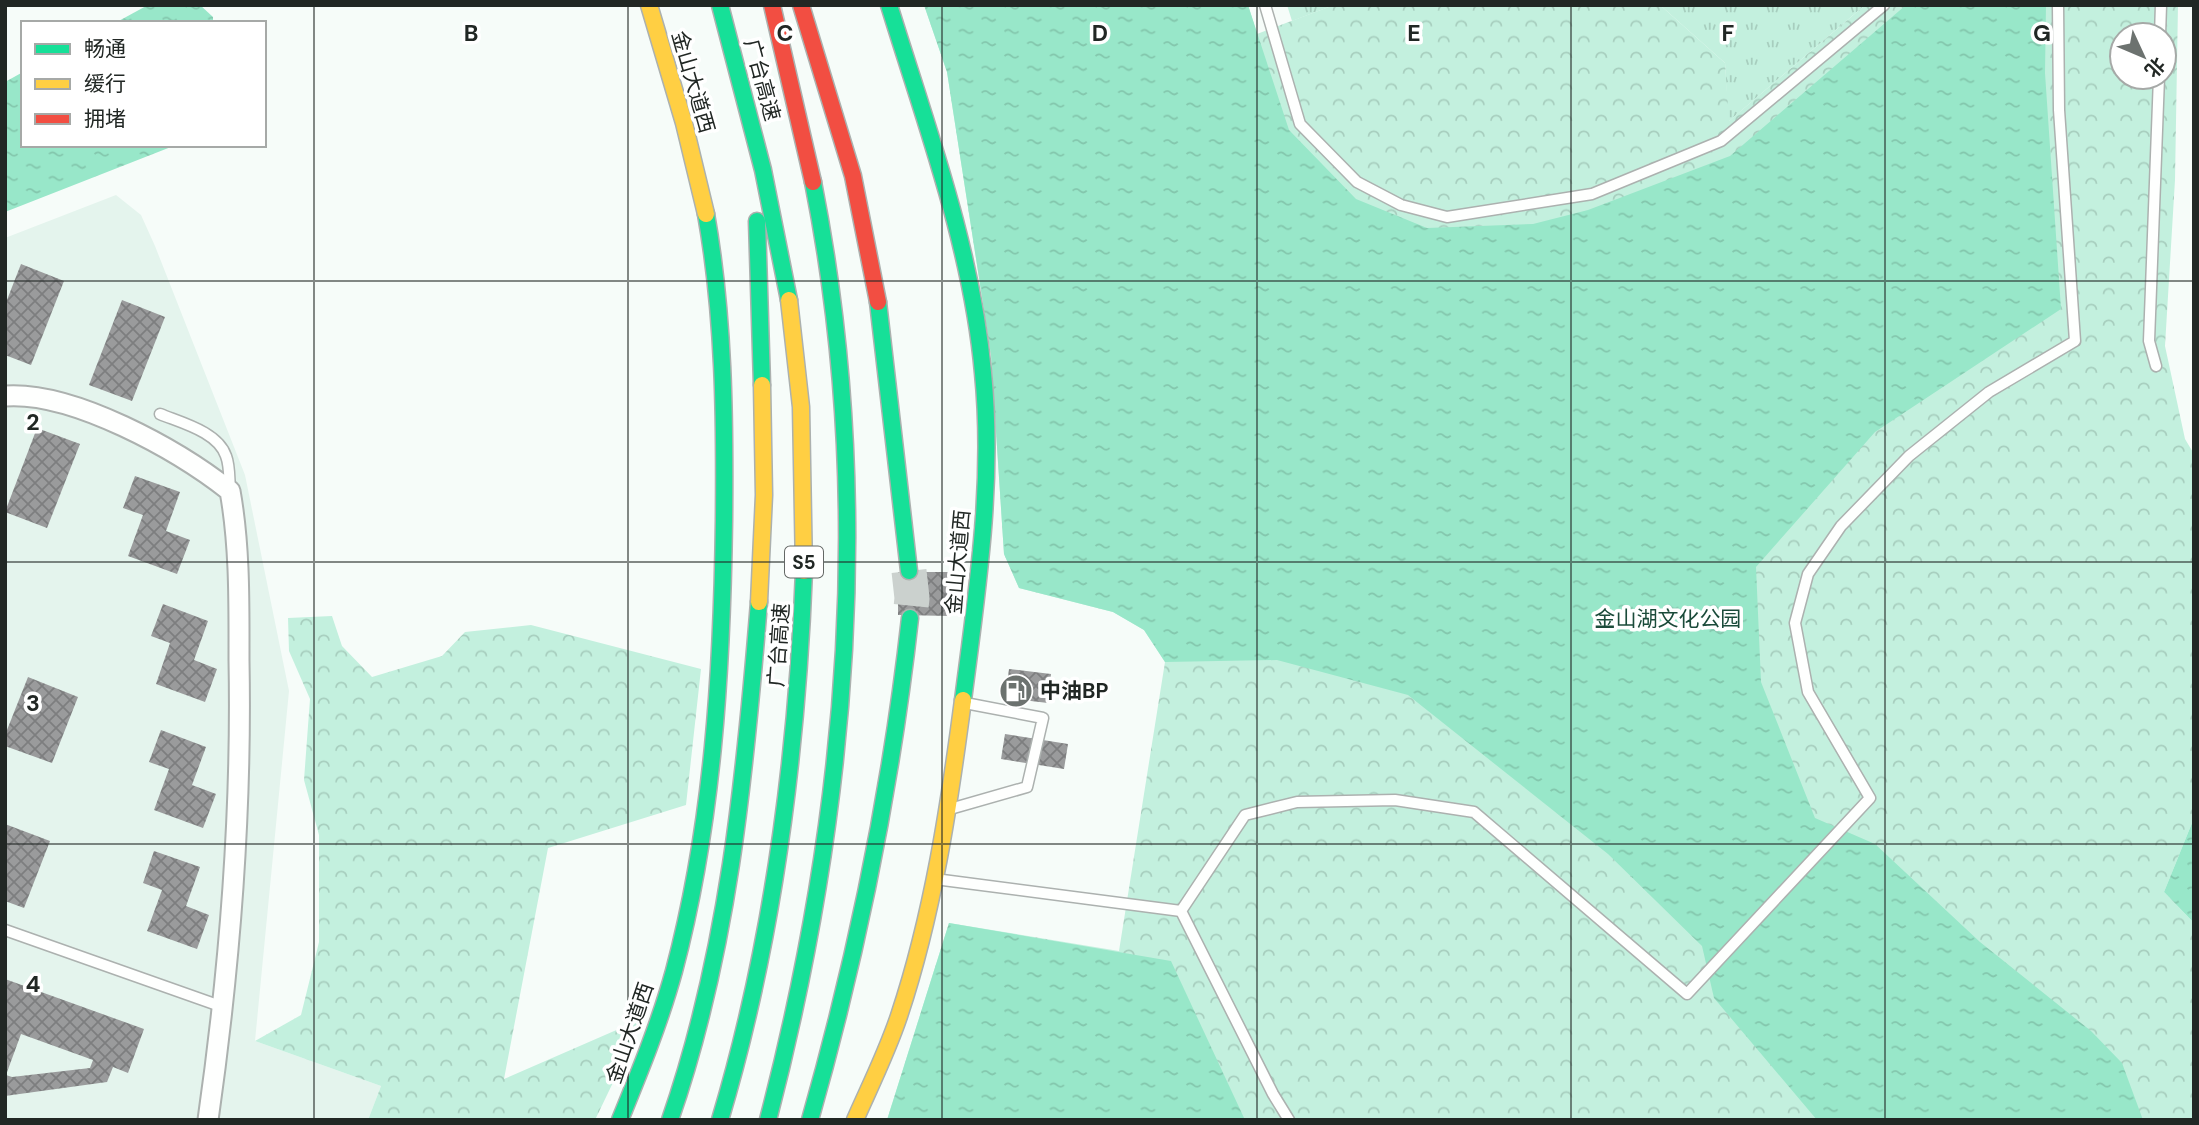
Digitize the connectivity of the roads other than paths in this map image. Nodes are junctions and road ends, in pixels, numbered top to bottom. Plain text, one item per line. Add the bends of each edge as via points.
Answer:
1 (649, 5) edge
2 (720, 5) edge
3 (772, 5) edge
4 (801, 5) edge
5 (889, 5) edge
6 (1265, 5) edge
7 (1884, 5) edge
8 (2058, 5) edge
9 (2158, 91) edge
10 (754, 134) junction
11 (2156, 366) dead end
12 (5, 396) edge
13 (160, 414) dead end
14 (230, 491) junction
15 (909, 571) tunnel mouth
16 (910, 618) tunnel mouth
17 (962, 703) junction
18 (946, 810) junction
19 (934, 879) junction
20 (1181, 911) junction
21 (5, 930) edge
22 (223, 1007) junction
23 (208, 1120) edge
24 (620, 1120) edge
25 (670, 1120) edge
26 (720, 1120) edge
27 (768, 1120) edge
28 (810, 1120) edge
29 (855, 1120) edge
30 (1289, 1120) edge

1 - 24 main road, 金山大道西 via 675,88 711,244 720,320 723,590 720,690 701,849 662,1012
2 - 10 main road, 广台高速 / S5
3 - 27 main road, 广台高速 / S5 via 830,290 843,399 848,549 841,697 821,887 804,980
4 - 15 main road via 853,175 875,281
5 - 17 main road, 金山大道西 via 961,253 978,334 986,411 986,476
6 - 7 lane via 1300,124 1357,183 1401,205 1447,217 1592,194 1721,141
8 - 20 lane via 2059,110 2075,341 1989,392 1909,457 1841,526 1808,573 1795,623 1808,692 1870,798 1687,994 1474,812 1395,800 1297,802 1245,815
9 - 11 lane via 2149,341
10 - 25 main road via 764,460 749,706 723,923
10 - 26 main road, 广台高速 / S5 via 785,273 797,377 805,503 804,586 791,759 767,922
12 - 14 street via 23,395 71,408 151,438
13 - 14 lane via 219,444 226,456
14 - 22 street via 239,611 241,790
16 - 28 main road via 891,782
17 - 18 main road, 金山大道西
17 - 18 lane via 1043,718 1027,787
18 - 19 main road, 金山大道西
19 - 20 lane
19 - 29 main road, 金山大道西 via 903,1005
20 - 30 lane
21 - 22 lane
22 - 23 street

